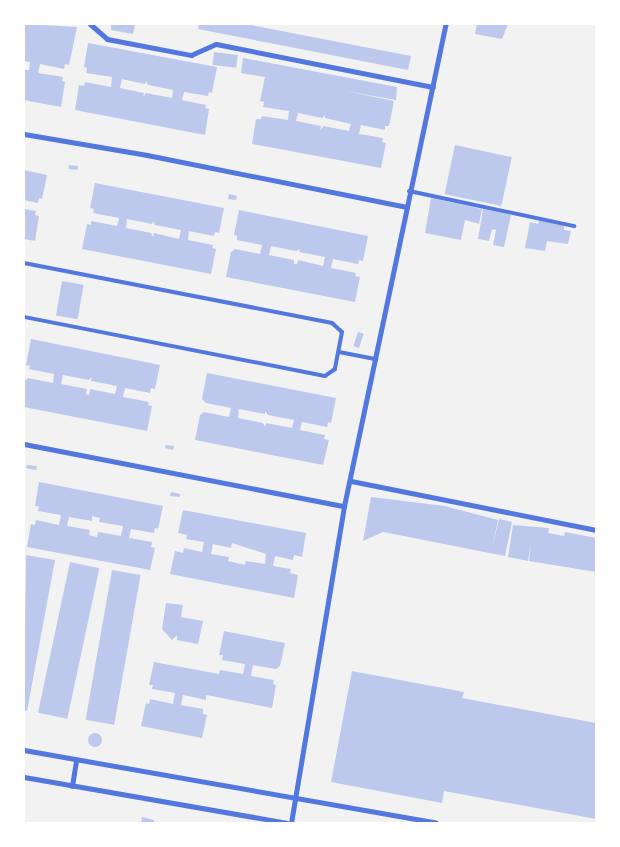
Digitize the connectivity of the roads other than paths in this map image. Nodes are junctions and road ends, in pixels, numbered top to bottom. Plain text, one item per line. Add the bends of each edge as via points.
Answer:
1 (90, 24) edge
2 (446, 24) edge
3 (433, 87) junction
4 (24, 134) edge
5 (410, 191) junction
6 (407, 207) junction
7 (574, 226) dead end
8 (24, 263) edge
9 (24, 317) edge
10 (339, 352) junction
11 (377, 359) junction
12 (24, 444) edge
13 (351, 481) junction
14 (344, 506) junction
15 (596, 530) edge
16 (24, 750) edge
17 (76, 760) junction
18 (24, 777) edge
19 (72, 786) junction
20 (298, 796) junction
21 (289, 823) edge
22 (436, 823) edge

1 - 3 street via 107,39 191,55 216,44
2 - 3 street
3 - 5 street
4 - 6 street via 148,155
5 - 6 street
5 - 7 lane
6 - 11 street
8 - 10 lane via 332,323 342,332
9 - 10 lane via 325,376 335,369
10 - 11 lane
11 - 13 street
12 - 14 street
13 - 14 street
13 - 15 street
14 - 20 street
16 - 17 street
17 - 19 street
17 - 20 street
18 - 19 street
19 - 21 street
20 - 21 street
20 - 22 street

